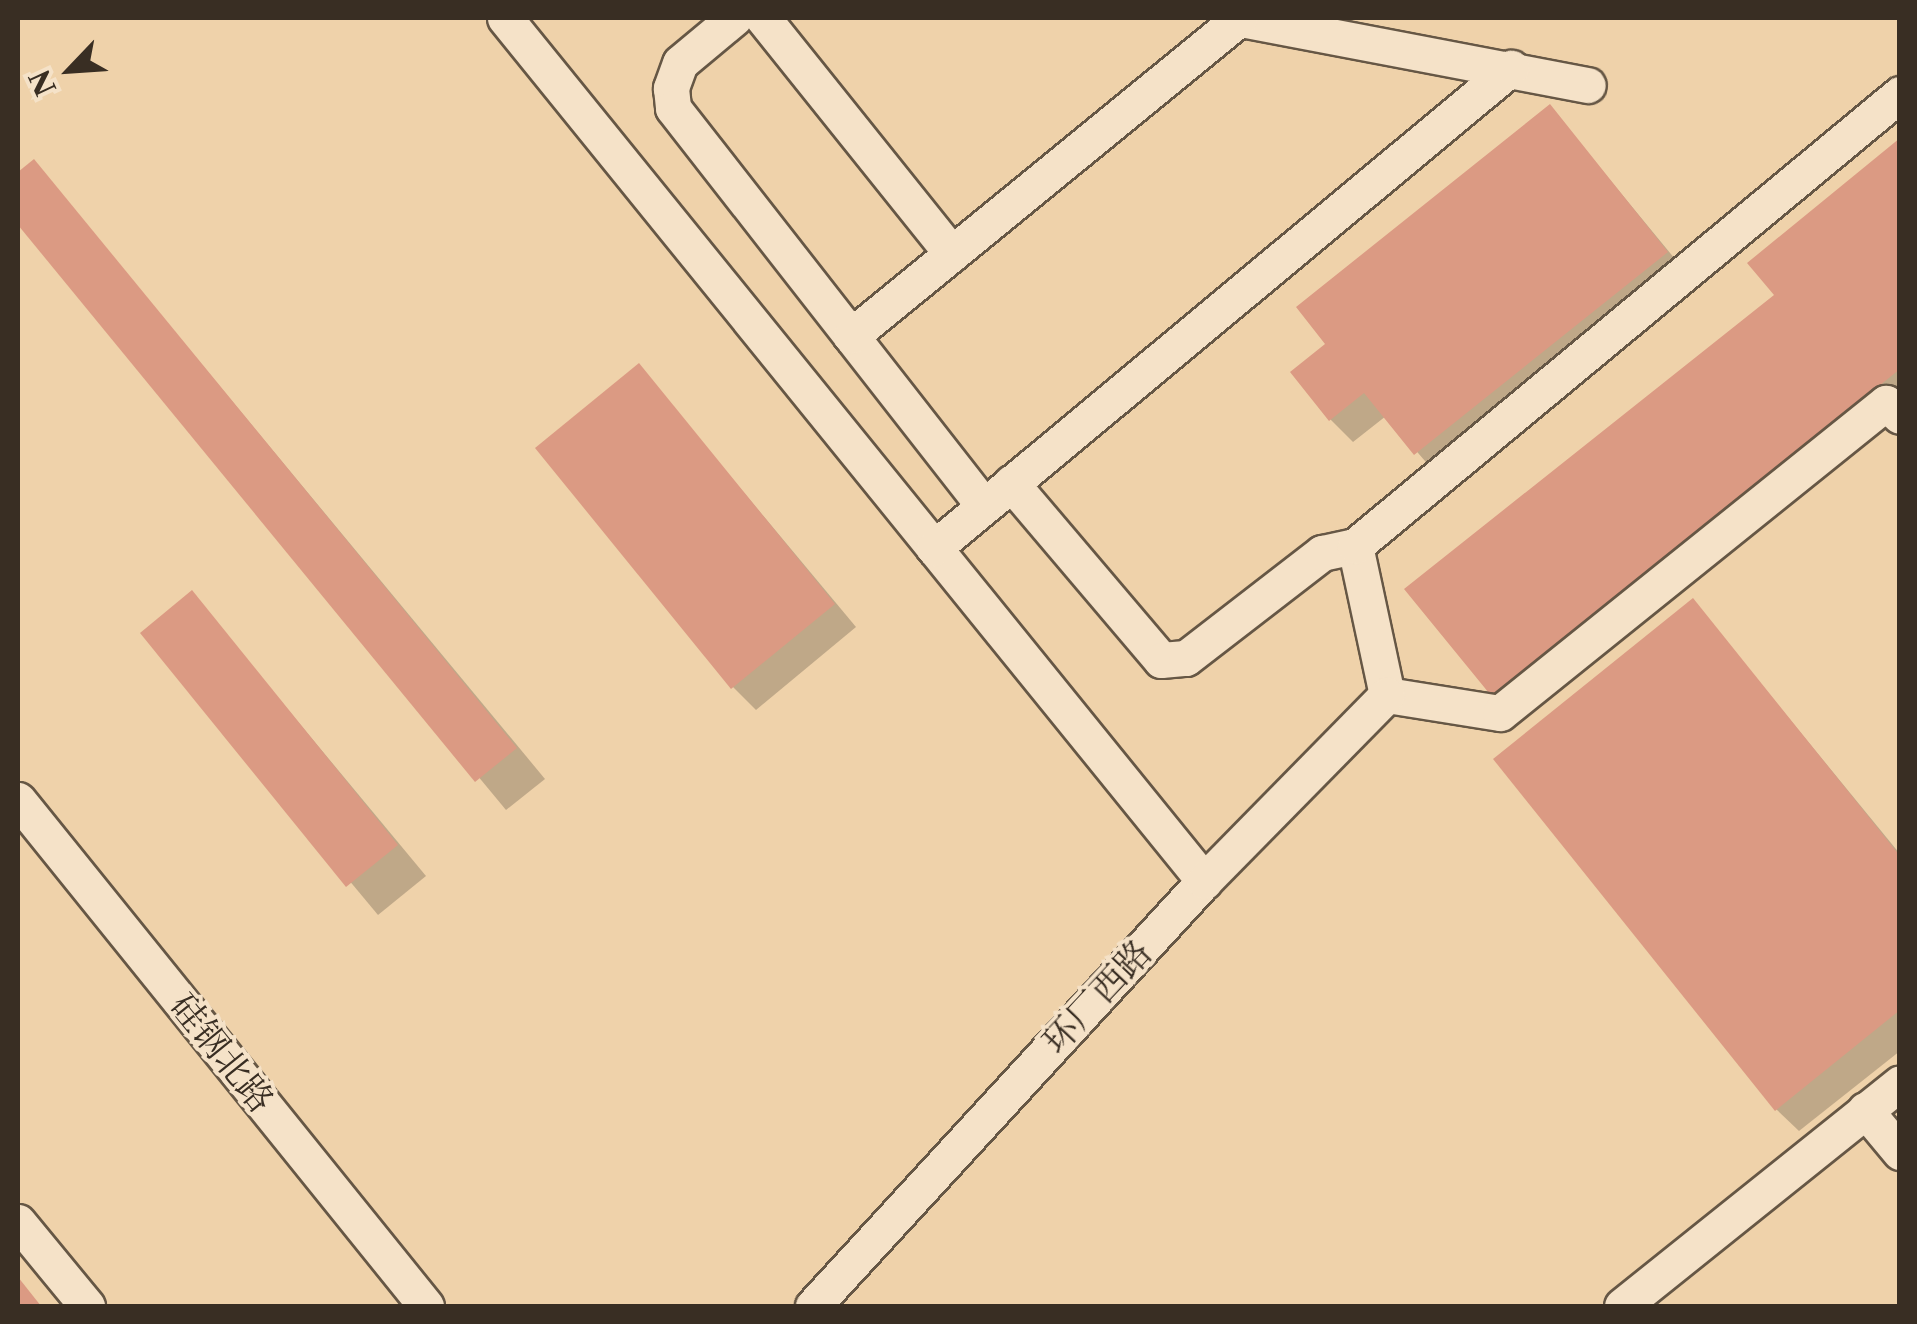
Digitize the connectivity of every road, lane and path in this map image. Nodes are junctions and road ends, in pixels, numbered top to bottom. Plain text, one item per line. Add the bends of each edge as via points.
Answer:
1 (734, 18) edge
2 (763, 18) edge
3 (1238, 18) edge
4 (510, 19) edge
5 (1512, 68) junction
6 (1588, 85) dead end
7 (1900, 94) edge
8 (952, 254) junction
9 (852, 336) junction
10 (1900, 416) edge
11 (1012, 484) junction
12 (984, 506) junction
13 (1355, 546) junction
14 (934, 548) junction
15 (1388, 695) junction
16 (18, 800) edge
17 (1204, 881) junction
18 (1900, 1083) edge
19 (1866, 1110) junction
20 (1900, 1152) edge
21 (18, 1222) edge
22 (86, 1306) edge
23 (426, 1306) edge
24 (813, 1306) edge
25 (1622, 1306) edge

1 - 9 lane via 680,64 671,88 673,108
2 - 8 lane
3 - 5 lane
3 - 8 lane
4 - 14 lane
5 - 6 lane
5 - 11 lane
7 - 13 lane
8 - 9 lane
9 - 12 lane
10 - 15 lane via 1886,404 1500,713
11 - 12 lane
11 - 13 lane via 1161,660 1186,658 1322,553
12 - 14 lane
13 - 15 lane
14 - 17 lane
15 - 17 lane, 环厂西路
16 - 23 lane, 硅钢北路
17 - 24 lane, 环厂西路
18 - 19 lane
19 - 20 lane
19 - 25 lane
21 - 22 lane

